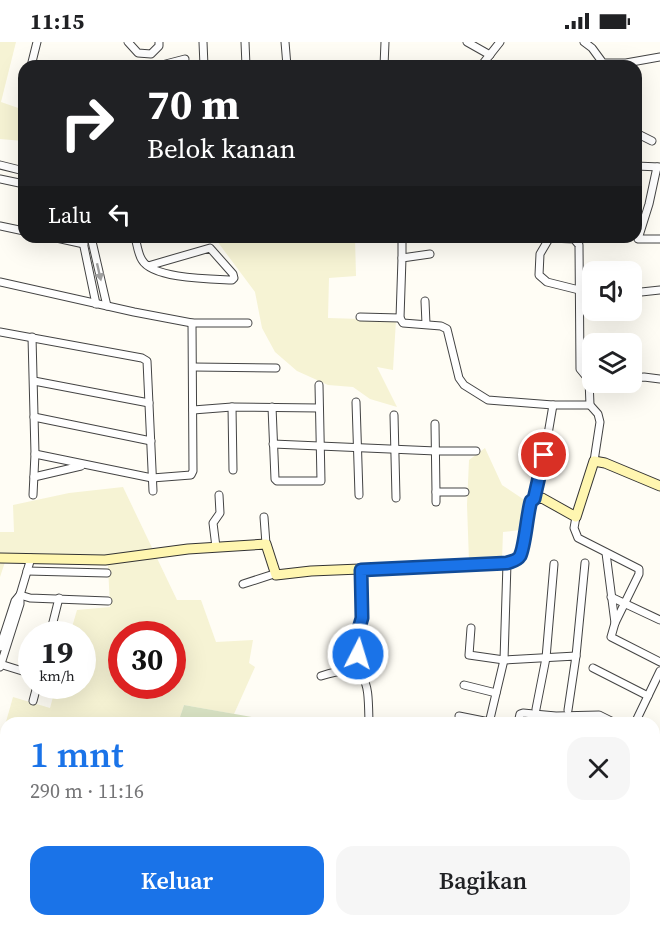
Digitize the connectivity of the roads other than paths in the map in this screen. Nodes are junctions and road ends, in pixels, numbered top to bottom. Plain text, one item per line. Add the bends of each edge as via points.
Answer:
1 (37, 42) edge
2 (128, 42) edge
3 (159, 42) edge
4 (203, 42) edge
5 (245, 42) edge
6 (285, 42) edge
7 (385, 42) edge
8 (467, 42) edge
9 (500, 42) edge
10 (584, 42) edge
11 (490, 55) junction
12 (660, 57) edge
13 (185, 59) dead end
14 (32, 60) edge
15 (181, 60) edge
16 (204, 60) edge
17 (246, 60) edge
18 (286, 60) edge
19 (384, 60) edge
20 (486, 60) edge
21 (600, 60) edge
22 (642, 60) edge
23 (642, 136) edge
24 (652, 141) dead end
25 (0, 165) edge
26 (642, 166) edge
27 (659, 167) edge
28 (18, 170) edge
29 (0, 179) edge
30 (18, 183) edge
31 (660, 202) edge
32 (649, 204) junction
33 (0, 226) edge
34 (642, 226) edge
35 (18, 230) edge
36 (642, 239) edge
37 (660, 239) edge
38 (84, 243) edge
39 (92, 243) edge
40 (137, 243) edge
41 (402, 243) edge
42 (546, 243) edge
43 (577, 243) edge
44 (430, 254) dead end
45 (402, 258) junction
46 (148, 266) junction
47 (0, 282) edge
48 (579, 290) junction
49 (660, 290) edge
50 (642, 292) edge
51 (425, 301) dead end
52 (96, 304) junction
53 (107, 306) junction
54 (360, 317) dead end
55 (400, 318) junction
56 (192, 323) junction
57 (248, 323) dead end
58 (426, 324) junction
59 (0, 332) edge
60 (32, 337) junction
61 (193, 368) junction
62 (276, 368) dead end
63 (582, 371) edge
64 (642, 377) edge
65 (660, 379) edge
66 (34, 381) junction
67 (319, 385) dead end
68 (590, 393) edge
69 (356, 402) dead end
70 (149, 404) junction
71 (553, 405) junction
72 (590, 405) junction
73 (272, 407) junction
74 (232, 408) junction
75 (319, 408) junction
76 (193, 410) junction
77 (394, 415) dead end
78 (34, 417) junction
79 (435, 424) dead end
80 (151, 441) junction
81 (273, 444) junction
82 (321, 447) junction
83 (358, 448) junction
84 (394, 449) junction
85 (436, 451) junction
86 (476, 451) dead end
87 (35, 454) junction
88 (594, 461) junction
89 (84, 465) junction
90 (233, 470) dead end
91 (34, 477) junction
92 (152, 478) junction
93 (660, 486) edge
94 (153, 491) dead end
95 (436, 492) junction
96 (465, 492) dead end
97 (33, 495) dead end
98 (219, 495) dead end
99 (359, 495) dead end
100 (396, 498) dead end
101 (534, 499) junction
102 (436, 502) dead end
103 (264, 517) dead end
104 (576, 517) junction
105 (266, 544) junction
106 (216, 547) junction
107 (606, 553) junction
108 (0, 558) edge
109 (31, 558) junction
110 (507, 563) junction
111 (585, 563) dead end
112 (554, 564) dead end
113 (361, 570) junction
114 (27, 571) junction
115 (106, 573) dead end
116 (274, 574) junction
117 (243, 584) dead end
118 (20, 595) junction
119 (611, 597) junction
120 (59, 598) junction
121 (108, 601) dead end
122 (625, 603) junction
123 (660, 620) edge
124 (53, 621) edge
125 (615, 623) junction
126 (471, 628) dead end
127 (0, 647) edge
128 (576, 656) junction
129 (546, 658) junction
130 (504, 660) junction
131 (660, 662) edge
132 (0, 665) edge
133 (593, 668) dead end
134 (18, 670) edge
135 (660, 671) edge
136 (360, 674) junction
137 (321, 676) dead end
138 (464, 685) dead end
139 (496, 693) junction
140 (648, 696) junction
141 (536, 709) dead end
142 (568, 710) dead end
143 (459, 716) dead end
144 (369, 717) edge
145 (464, 717) edge
146 (490, 717) edge
147 (520, 717) edge
148 (544, 717) edge
149 (638, 717) edge
150 (422, 927) edge
151 (439, 927) edge

1 - 14 street
2 - 3 street via 138,53 151,54
4 - 16 street
5 - 17 street
6 - 18 street
7 - 19 street
8 - 11 street
9 - 11 street
10 - 21 street
11 - 20 street
12 - 22 street
13 - 15 street
23 - 24 street
25 - 28 street
26 - 27 street
27 - 32 street
29 - 30 street
31 - 32 street
32 - 34 street
33 - 35 street
36 - 37 street
38 - 52 street
39 -> 53 street
40 - 46 street
41 - 45 street
42 - 48 street via 540,254 539,275 547,282
43 - 48 street
44 - 45 street
45 - 55 street
46 - 46 street via 210,248 234,278 178,277
47 - 52 street
48 - 63 street
49 - 50 street
51 - 58 street
52 - 53 street
53 - 56 street
54 - 55 street
55 - 58 street via 403,323
56 - 57 street
56 - 61 street
58 - 71 street via 447,329 459,378 473,391 488,400
59 - 60 street
60 - 66 street
60 - 70 street via 142,358 148,366
61 - 62 street
61 - 76 street
64 - 65 street
66 - 70 street
66 - 78 street
67 - 75 street
68 - 72 street
69 - 83 street
70 - 80 street
71 - 72 street
71 - 101 street
72 - 88 street via 600,423
73 - 74 street
73 - 75 street
73 - 81 street
74 - 76 street
74 - 90 street
75 - 82 street
76 - 92 street via 192,473
77 - 84 street
78 - 80 street
78 - 87 street
79 - 85 street
80 - 92 street
81 - 82 street
81 - 82 street via 277,481 321,481
82 - 83 street
83 - 84 street
83 - 99 street
84 - 85 street
84 - 100 street
85 - 86 street
85 - 95 street
87 - 89 street
87 - 91 street
88 - 93 street
88 - 104 street
89 - 91 street
89 - 92 street
91 - 97 street
92 - 94 street
95 - 96 street
95 - 102 street
98 - 106 street via 220,513 213,523
101 - 104 street via 547,500
101 - 110 street via 527,514 521,554
103 - 105 street
104 - 107 street via 574,528 578,538
105 - 106 street
105 - 116 street
106 - 109 street via 105,560
107 - 119 street
107 - 122 street via 639,569
108 - 109 street
109 - 114 street
110 - 113 street
110 - 130 street
111 - 128 street
112 - 129 street
113 - 116 street
113 - 136 street via 362,618 357,635
114 - 115 street
114 - 118 street
116 - 117 street
118 - 120 street
118 - 127 street
118 - 132 street
119 - 122 street
119 - 125 street
120 - 121 street
120 - 124 street
122 - 123 street
122 - 125 street
125 - 131 street via 610,637
126 - 130 street via 470,655
128 - 129 street
128 - 142 street
129 - 130 street
129 - 141 street
130 - 139 street
132 - 134 street
133 - 140 street
135 - 140 street
136 - 137 street via 350,670
136 - 144 street via 368,691
138 - 139 street
139 - 146 street
140 - 149 street
143 - 145 street
147 - 148 street via 521,713
150 - 151 street

